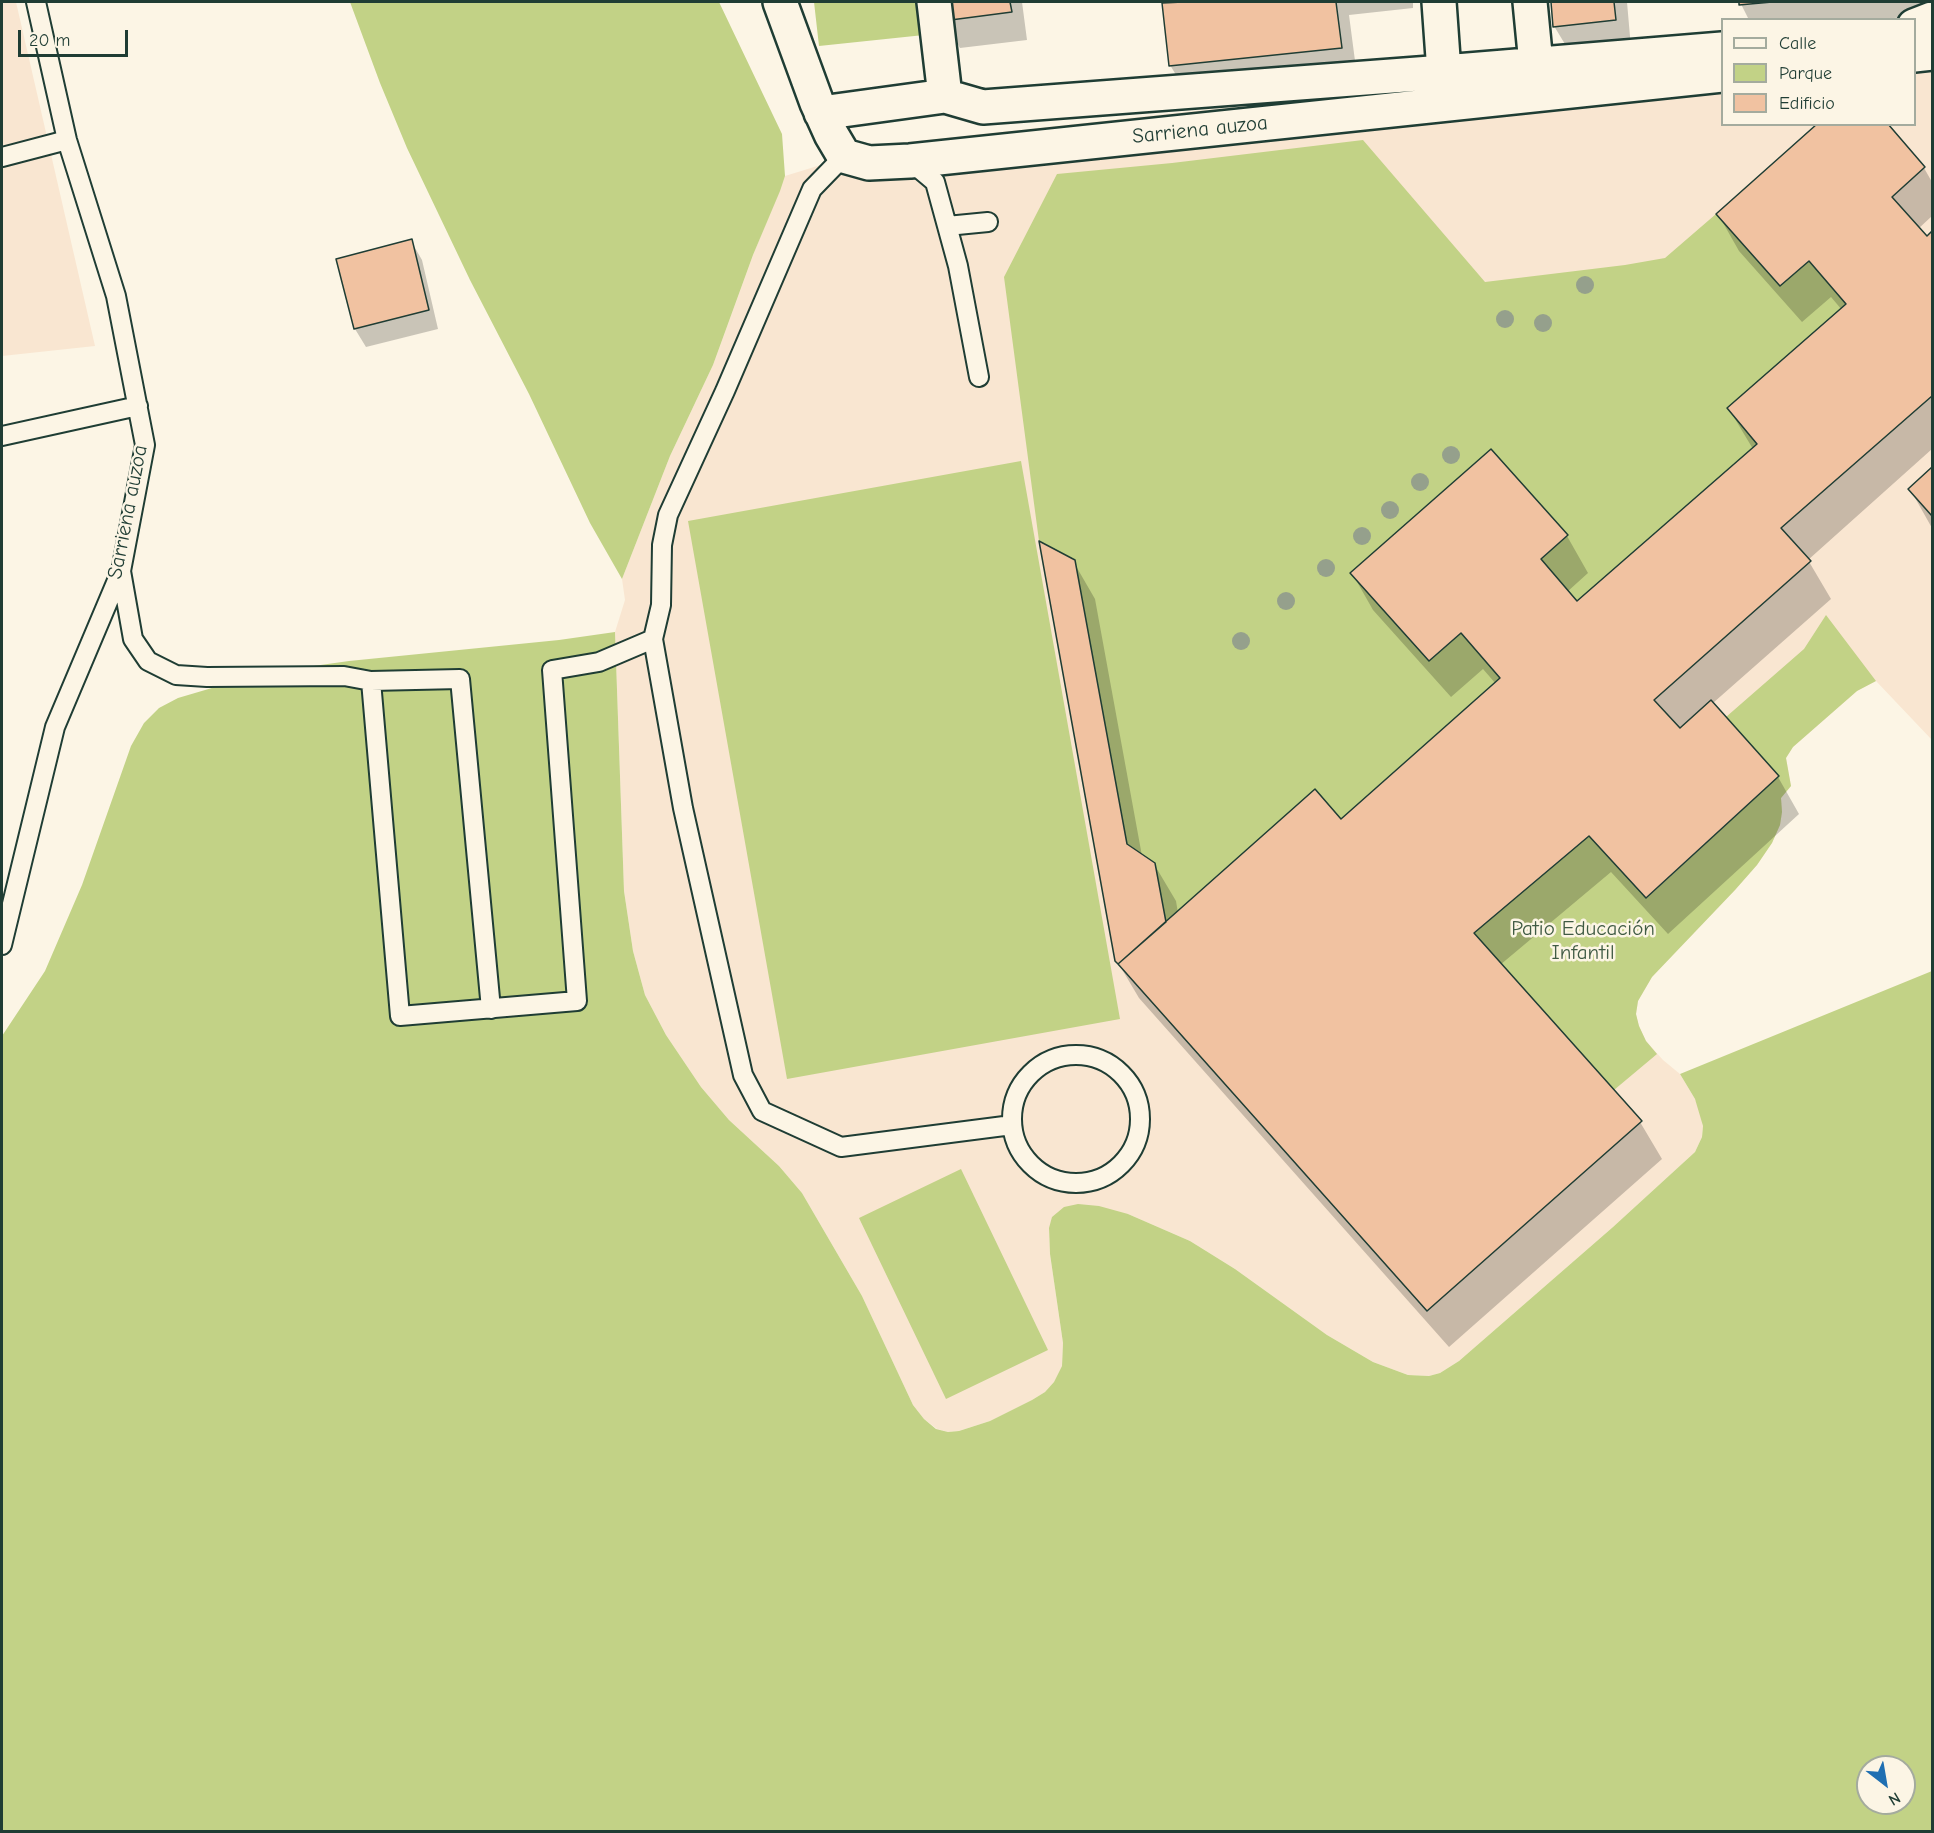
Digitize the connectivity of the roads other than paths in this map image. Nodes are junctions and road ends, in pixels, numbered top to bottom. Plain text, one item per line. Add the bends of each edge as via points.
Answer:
1 (36, 2) edge
2 (780, 2) edge
3 (934, 2) edge
4 (1439, 2) edge
5 (1530, 2) edge
6 (1932, 19) edge
7 (1916, 25) edge
8 (1721, 49) edge
9 (1932, 53) edge
10 (1916, 55) edge
11 (1536, 64) junction
12 (1444, 72) junction
13 (1721, 75) edge
14 (945, 96) junction
15 (821, 113) junction
16 (67, 140) junction
17 (844, 156) junction
18 (2, 158) edge
19 (910, 161) junction
20 (988, 222) dead end
21 (947, 226) junction
22 (979, 377) dead end
23 (138, 406) junction
24 (2, 436) edge
25 (121, 571) junction
26 (653, 639) junction
27 (371, 681) junction
28 (2, 945) edge
29 (491, 1009) junction
30 (1012, 1125) junction

1 - 16 lane, Sarriena auzoa
2 - 15 street
3 - 14 street
4 - 12 street
5 - 11 street
6 - 7 street
8 - 11 street
9 - 10 street
11 - 12 street
12 - 14 street via 983,107
13 - 19 street, Sarriena auzoa
14 - 15 street
15 - 17 street
16 - 18 lane
16 - 23 lane, Sarriena auzoa via 116,296
17 - 19 street, Sarriena auzoa via 869,163
17 - 26 lane via 812,189 668,515 662,545 661,605
19 - 21 lane via 935,182
20 - 21 lane
21 - 22 lane
23 - 24 lane
23 - 25 lane, Sarriena auzoa via 145,445
25 - 27 lane via 133,639 148,661 176,675 344,676
25 - 28 lane, Sarriena auzoa via 55,727
26 - 29 lane via 599,662 552,670 577,1001
26 - 30 lane via 683,808 740,1064 762,1111 841,1147
27 - 29 lane via 460,679
27 - 29 lane via 400,1017
30 - 30 lane via 1017,1145 1029,1162 1063,1182 1083,1183 1120,1166 1133,1150 1140,1131 1140,1109 1133,1088 1120,1071 1101,1060 1080,1055 1058,1057 1038,1068 1023,1083 1014,1103

